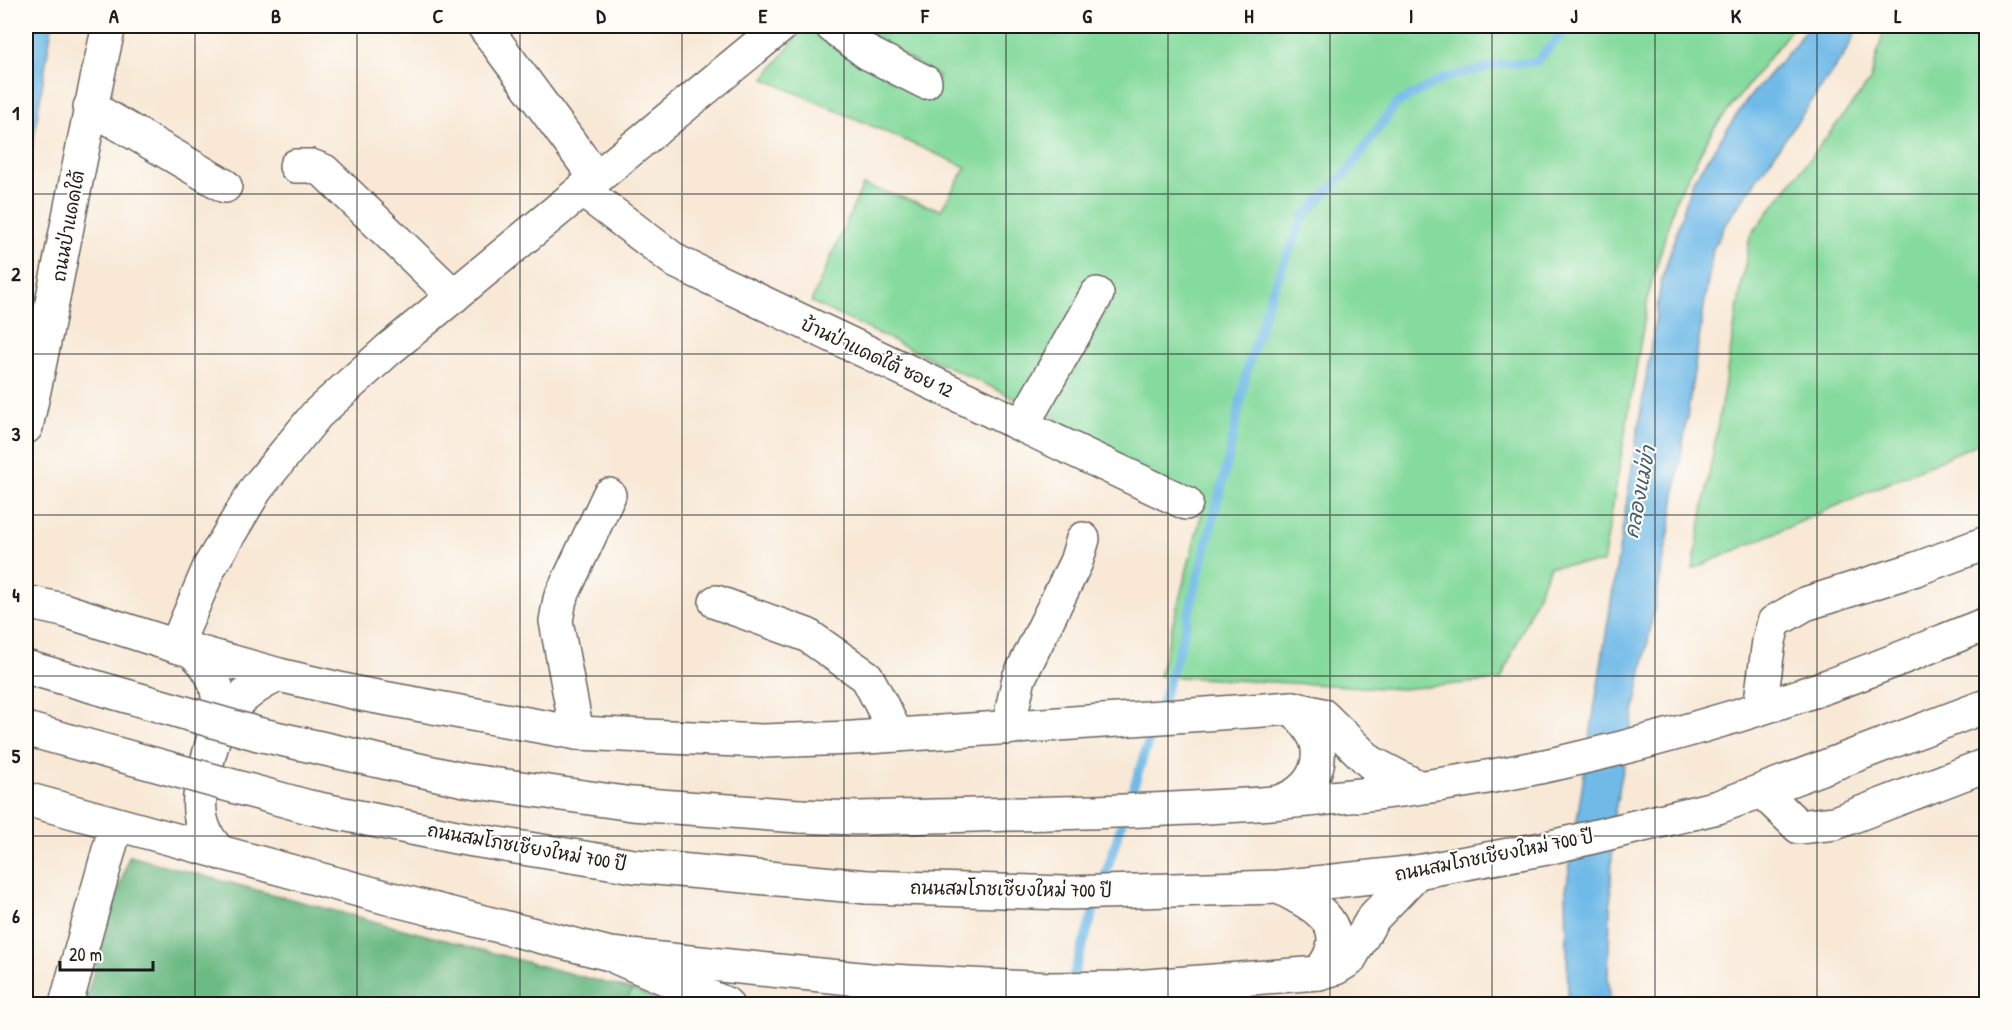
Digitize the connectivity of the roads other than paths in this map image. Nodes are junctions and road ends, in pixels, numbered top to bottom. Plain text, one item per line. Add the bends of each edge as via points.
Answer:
1 (109, 26) edge
2 (484, 26) edge
3 (782, 26) edge
4 (832, 26) edge
5 (925, 82) dead end
6 (90, 107) junction
7 (296, 166) dead end
8 (589, 184) junction
9 (225, 186) dead end
10 (1097, 294) dead end
11 (454, 296) junction
12 (1022, 425) junction
13 (26, 427) edge
14 (609, 495) dead end
15 (1186, 502) dead end
16 (1083, 539) dead end
17 (1986, 543) edge
18 (26, 578) edge
19 (26, 602) edge
20 (716, 602) dead end
21 (63, 610) junction
22 (1986, 624) edge
23 (184, 649) junction
24 (26, 667) edge
25 (279, 675) junction
26 (1986, 706) edge
27 (1293, 708) junction
28 (1760, 708) junction
29 (219, 724) junction
30 (1008, 728) junction
31 (26, 729) edge
32 (577, 733) junction
33 (897, 735) junction
34 (1986, 765) edge
35 (1418, 787) junction
36 (199, 791) junction
37 (1763, 792) junction
38 (26, 799) edge
39 (1278, 802) junction
40 (116, 825) junction
41 (147, 833) junction
42 (221, 853) junction
43 (1417, 873) junction
44 (1279, 887) junction
45 (610, 954) junction
46 (1319, 974) junction
47 (66, 1005) edge
48 (726, 1005) edge

1 - 6 main road, ถนนป่าแดดใต้
2 - 8 main road, บ้านป่าแดดใต้ ซอย 12
3 - 8 main road
4 - 5 main road via 868,53
6 - 9 main road
6 - 13 main road, ถนนป่าแดดใต้ via 55,300
7 - 11 main road via 324,171
8 - 11 main road
8 - 12 main road, บ้านป่าแดดใต้ ซอย 12 via 677,262
10 - 12 main road
11 - 23 main road via 317,414 256,489 210,566
12 - 15 main road, บ้านป่าแดดใต้ ซอย 12
14 - 32 main road via 560,599 556,621
16 - 30 main road via 1076,562 1018,678
17 - 28 main road via 1805,603 1774,622
18 - 21 main road
19 - 21 main road
20 - 33 main road via 807,635 867,677
21 - 23 main road
22 - 28 main road via 1827,687
23 - 25 main road
23 - 29 main road via 207,663 213,677
24 - 39 main road, bridge via 258,734 464,780 632,804 858,818
25 - 29 main road via 265,680 237,701
25 - 32 main road
26 - 37 main road, ถนนสมโภชเชียงใหม่ 700 ปี
27 - 30 main road
27 - 35 main road via 1322,715 1370,762
27 - 39 main road via 1314,738 1317,762 1310,783 1301,793
28 - 35 main road via 1562,762
29 - 36 main road
30 - 33 main road
31 - 44 main road, ถนนสมโภชเชียงใหม่ 700 ปี, bridge via 309,807 460,838 634,866 867,886 1066,893
32 - 33 main road via 762,741
34 - 37 main road via 1834,823 1799,827
35 - 39 main road
36 - 41 main road via 178,818
36 - 42 main road via 201,825 208,840
37 - 43 main road, ถนนสมโภชเชียงใหม่ 700 ปี via 1718,807 1547,848
38 - 40 main road
40 - 41 main road
40 - 47 main road
41 - 42 main road
42 - 45 main road
43 - 44 main road, ถนนสมโภชเชียงใหม่ 700 ปี
43 - 46 main road via 1373,918 1348,960
44 - 46 main road via 1322,911 1332,927 1333,951
45 - 46 main road via 870,980 1051,989
45 - 48 main road

